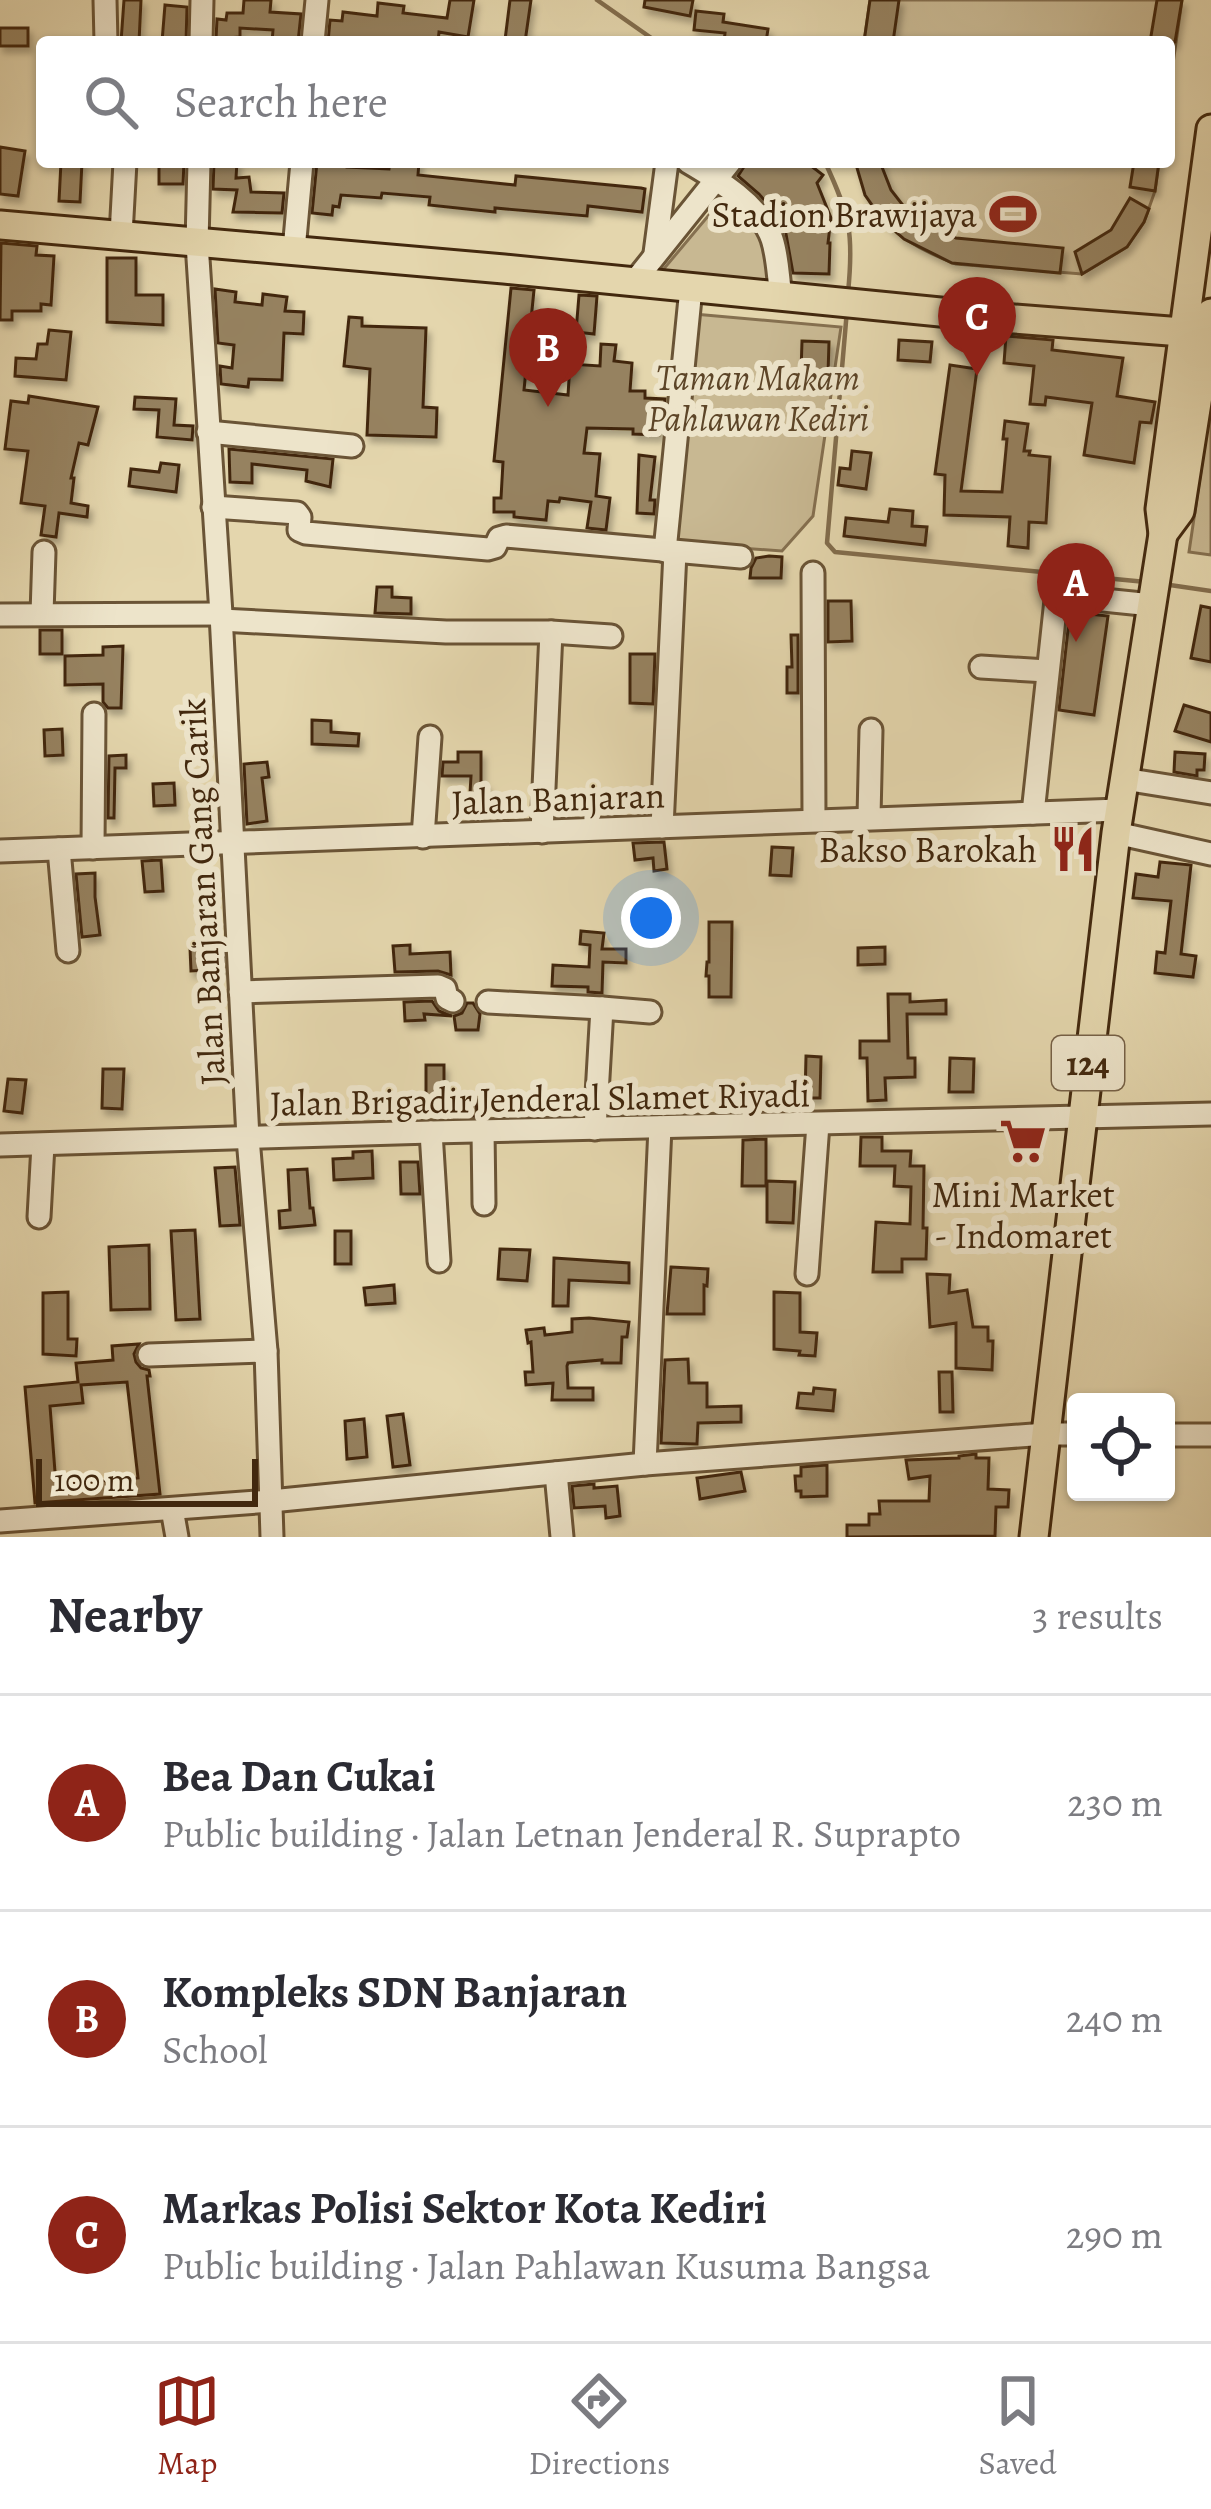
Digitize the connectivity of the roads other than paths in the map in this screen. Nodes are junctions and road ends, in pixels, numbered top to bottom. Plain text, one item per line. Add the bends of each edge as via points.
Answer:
1 (105, 0) edge
2 (202, 0) edge
3 (317, 0) edge
4 (106, 36) edge
5 (201, 36) edge
6 (314, 36) edge
7 (1211, 129) edge
8 (125, 168) edge
9 (199, 168) edge
10 (301, 168) edge
11 (666, 168) edge
12 (723, 171) edge
13 (0, 225) edge
14 (121, 236) junction
15 (197, 243) junction
16 (294, 250) junction
17 (656, 254) junction
18 (634, 282) junction
19 (691, 287) junction
20 (781, 296) junction
21 (1201, 326) edge
22 (208, 432) junction
23 (352, 446) dead end
24 (213, 507) junction
25 (44, 552) dead end
26 (670, 552) junction
27 (741, 557) dead end
28 (813, 573) dead end
29 (1155, 587) junction
30 (0, 614) edge
31 (42, 614) junction
32 (221, 617) junction
33 (550, 632) junction
34 (611, 636) dead end
35 (981, 667) dead end
36 (1047, 671) junction
37 (94, 714) dead end
38 (871, 730) dead end
39 (430, 737) dead end
40 (1124, 779) junction
41 (1211, 793) edge
42 (1033, 813) junction
43 (869, 817) junction
44 (814, 819) junction
45 (1118, 821) junction
46 (662, 826) junction
47 (542, 832) junction
48 (423, 837) junction
49 (232, 843) junction
50 (93, 848) junction
51 (59, 849) junction
52 (0, 851) edge
53 (1211, 854) edge
54 (68, 951) dead end
55 (240, 992) junction
56 (453, 1001) dead end
57 (488, 1002) dead end
58 (602, 1008) junction
59 (650, 1012) dead end
60 (1211, 1114) edge
61 (1081, 1119) junction
62 (818, 1124) junction
63 (660, 1127) junction
64 (595, 1129) junction
65 (483, 1131) junction
66 (431, 1132) junction
67 (248, 1138) junction
68 (0, 1145) edge
69 (43, 1145) junction
70 (484, 1204) dead end
71 (39, 1217) dead end
72 (439, 1261) dead end
73 (807, 1274) dead end
74 (266, 1351) junction
75 (149, 1355) dead end
76 (1046, 1434) junction
77 (1067, 1434) edge
78 (1175, 1435) edge
79 (1211, 1435) edge
80 (644, 1464) junction
81 (556, 1473) junction
82 (271, 1501) junction
83 (172, 1509) junction
84 (0, 1521) edge
85 (177, 1537) edge
86 (272, 1537) edge
87 (562, 1537) edge
88 (1034, 1537) edge

1 - 4 street
2 - 5 street
3 - 6 street
7 - 21 main road
8 - 14 street
9 - 15 street, Jalan Banjaran Gang Carik
10 - 16 street
11 - 17 street
12 - 17 street
12 - 20 street via 766,225
13 - 14 main road
14 - 15 main road
15 - 16 main road
15 - 22 street, Jalan Banjaran Gang Carik
16 - 18 main road
17 - 18 street
18 - 19 main road
19 - 20 main road
19 - 26 street
20 - 21 main road via 1001,318
21 - 29 main road, 124 via 1160,509
22 - 23 street
22 - 24 street, Jalan Banjaran Gang Carik
24 - 26 street via 297,513 305,533 488,549 506,536
24 - 32 street, Jalan Banjaran Gang Carik
25 - 31 street
26 - 27 street
26 - 46 street
28 - 44 street
29 - 36 street via 1058,598
29 - 40 main road, 124
30 - 31 street
31 - 32 street
32 - 33 street
32 - 49 street, Jalan Banjaran Gang Carik
33 - 34 street
33 - 47 street
35 - 36 street
36 - 42 street
37 - 50 street
38 - 43 street
39 - 48 street
40 - 41 street
40 - 45 main road, 124
42 - 43 street, Jalan Banjaran
42 - 45 street, Jalan Banjaran
43 - 44 street, Jalan Banjaran
44 - 46 street, Jalan Banjaran
45 - 53 street, Jalan Banjaran
45 - 61 main road, 124
46 - 47 street, Jalan Banjaran
47 - 48 street, Jalan Banjaran
48 - 49 street, Jalan Banjaran
49 - 50 street, Jalan Banjaran
49 - 55 street, Jalan Banjaran Gang Carik
50 - 51 street, Jalan Banjaran
51 - 52 street, Jalan Banjaran
51 - 54 street
55 - 56 street via 438,986
55 - 67 street, Jalan Banjaran Gang Carik
57 - 58 street
58 - 59 street
58 - 64 street
60 - 61 street, Jalan Brigadir Jenderal Slamet Riyadi
61 - 62 street, Jalan Brigadir Jenderal Slamet Riyadi
61 - 76 main road, 124
62 - 63 street, Jalan Brigadir Jenderal Slamet Riyadi
62 - 73 street
63 - 64 street, Jalan Brigadir Jenderal Slamet Riyadi
63 - 80 street
64 - 65 street, Jalan Brigadir Jenderal Slamet Riyadi
65 - 66 street, Jalan Brigadir Jenderal Slamet Riyadi
65 - 70 street
66 - 67 street, Jalan Brigadir Jenderal Slamet Riyadi
66 - 72 street
67 - 69 street, Jalan Brigadir Jenderal Slamet Riyadi
67 - 74 street, Jalan Banjaran Gang Carik
68 - 69 street, Jalan Brigadir Jenderal Slamet Riyadi
69 - 71 street
74 - 75 street
74 - 82 street, Jalan Banjaran Gang Carik
76 - 77 street
76 - 80 street
76 - 88 main road, 124
78 - 79 street
80 - 81 street
81 - 82 street
81 - 87 street
82 - 83 street
82 - 86 street, Jalan Banjaran Gang Carik
83 - 84 street
83 - 85 street

